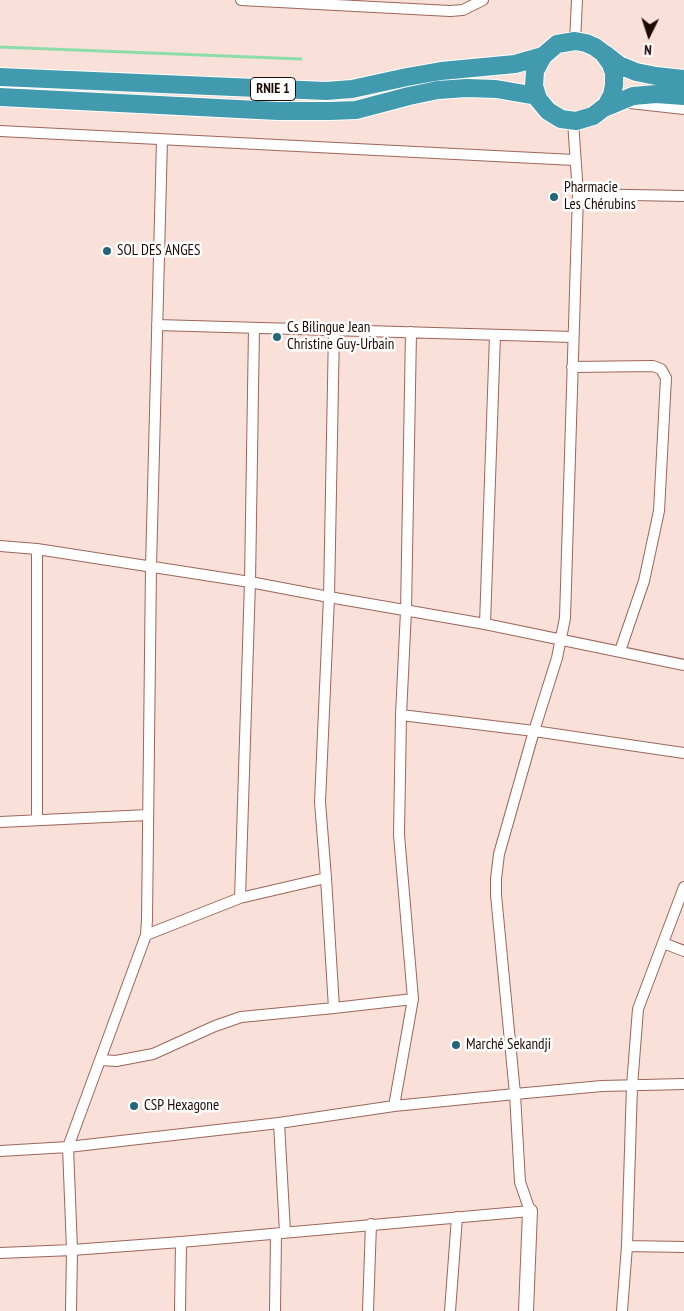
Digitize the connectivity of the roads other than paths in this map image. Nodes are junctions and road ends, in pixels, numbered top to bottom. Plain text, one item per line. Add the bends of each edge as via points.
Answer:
1 (241, 0) edge
2 (483, 0) edge
3 (577, 0) edge
4 (575, 41) junction
5 (601, 51) junction
6 (543, 56) junction
7 (0, 76) edge
8 (684, 79) edge
9 (537, 96) junction
10 (684, 96) edge
11 (0, 97) edge
12 (611, 105) junction
13 (684, 108) edge
14 (573, 121) junction
15 (0, 131) edge
16 (162, 140) junction
17 (574, 160) junction
18 (578, 194) junction
19 (684, 196) edge
20 (157, 325) junction
21 (254, 328) junction
22 (334, 330) junction
23 (411, 332) junction
24 (494, 335) junction
25 (573, 337) junction
26 (572, 367) junction
27 (0, 546) edge
28 (37, 549) junction
29 (151, 567) junction
30 (250, 582) junction
31 (329, 597) junction
32 (406, 611) junction
33 (485, 624) junction
34 (562, 639) junction
35 (620, 651) junction
36 (684, 665) edge
37 (401, 716) junction
38 (534, 731) junction
39 (684, 753) edge
40 (148, 815) junction
41 (37, 820) junction
42 (0, 822) edge
43 (326, 878) junction
44 (684, 887) edge
45 (240, 898) junction
46 (146, 935) junction
47 (663, 943) junction
48 (684, 951) edge
49 (413, 999) junction
50 (334, 1008) junction
51 (101, 1060) junction
52 (684, 1084) edge
53 (632, 1086) junction
54 (515, 1094) junction
55 (394, 1106) junction
56 (279, 1123) junction
57 (68, 1147) junction
58 (0, 1150) edge
59 (530, 1211) junction
60 (457, 1216) junction
61 (371, 1224) junction
62 (281, 1233) junction
63 (181, 1242) junction
64 (627, 1246) junction
65 (684, 1247) edge
66 (72, 1250) junction
67 (0, 1253) edge
68 (71, 1311) edge
69 (180, 1311) edge
70 (275, 1311) edge
71 (368, 1311) edge
72 (450, 1311) edge
73 (526, 1311) edge
74 (622, 1311) edge

1 - 2 street via 450,11 463,10
3 - 4 street
4 - 5 highway
4 - 6 highway, RNIE 1 via 558,44
5 - 8 highway via 619,65 636,72
5 - 12 highway via 610,64 614,79
6 - 7 highway, RNIE 1 via 515,64 407,76 352,89 326,91
6 - 9 highway via 535,71
9 - 11 highway, RNIE 1 via 496,89 438,90 356,110 330,111
9 - 14 highway via 551,114
10 - 12 highway via 633,96
12 - 13 street
12 - 14 highway via 593,116
14 - 17 street
15 - 16 street
16 - 17 street
16 - 20 street
17 - 18 street
18 - 19 street
18 - 25 street
20 - 21 street
20 - 29 street
21 - 22 street
21 - 30 street
22 - 23 street
22 - 31 street
23 - 24 street
23 - 32 street
24 - 25 street
24 - 33 street
25 - 26 street
26 - 34 street via 567,600
26 - 35 street via 653,366 661,369 666,378 659,511 644,581
27 - 28 street
28 - 29 street
28 - 41 street
29 - 30 street
29 - 40 street
30 - 31 street
30 - 45 street
31 - 32 street
31 - 43 street via 320,802
32 - 33 street
32 - 37 street
33 - 34 street
34 - 35 street
34 - 38 street
35 - 36 street
37 - 38 street
37 - 49 street via 399,835
38 - 39 street
38 - 54 street via 496,878
40 - 41 street
40 - 46 street
41 - 42 street
43 - 45 street
43 - 50 street
44 - 47 street
45 - 46 street
46 - 51 street
47 - 48 street
47 - 53 street via 638,1009
49 - 50 street
49 - 55 street
50 - 51 street via 241,1017 153,1054 116,1061
51 - 57 street
52 - 53 street
53 - 54 street
53 - 64 street
54 - 55 street
54 - 59 street via 520,1182
55 - 56 street
56 - 57 street
56 - 62 street
57 - 58 street
57 - 66 street
59 - 60 street
59 - 73 street
60 - 61 street
60 - 72 street
61 - 62 street
61 - 71 street
62 - 63 street
62 - 70 street
63 - 66 street
63 - 69 street
64 - 65 street
64 - 74 street
66 - 67 street
66 - 68 street

